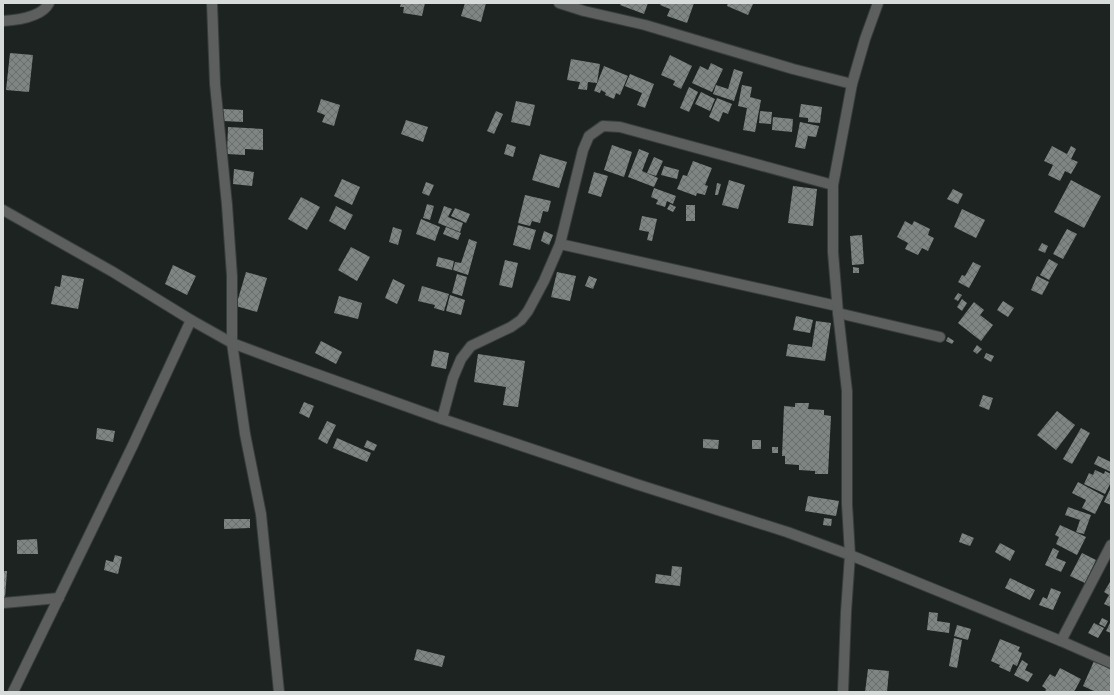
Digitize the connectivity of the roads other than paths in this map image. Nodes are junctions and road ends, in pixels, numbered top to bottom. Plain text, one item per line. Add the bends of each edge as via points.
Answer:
1 (49, 3) edge
2 (212, 3) edge
3 (559, 3) edge
4 (878, 3) edge
5 (3, 21) edge
6 (852, 84) junction
7 (833, 186) junction
8 (3, 210) edge
9 (560, 244) junction
10 (838, 310) junction
11 (191, 320) junction
12 (940, 337) dead end
13 (232, 343) junction
14 (442, 419) junction
15 (1111, 545) edge
16 (850, 555) junction
17 (59, 598) junction
18 (3, 603) edge
19 (1061, 641) junction
20 (1111, 663) edge
21 (13, 692) edge
22 (279, 692) edge
23 (843, 692) edge

1 - 5 street via 45,10 35,14 18,20
2 - 13 street via 215,84 232,276
3 - 6 street
4 - 6 street
6 - 7 street
7 - 9 street via 620,127 603,126 589,136 583,150
7 - 10 street via 833,252
8 - 11 street via 113,272
9 - 10 street
9 - 14 street via 544,282 521,320 471,346 461,359
10 - 12 street
10 - 16 street via 848,390 847,504
11 - 13 street
11 - 17 street
13 - 14 street
13 - 22 street via 244,434 262,514
14 - 16 street
15 - 19 street
16 - 19 street
16 - 23 street
17 - 18 street
17 - 21 street
19 - 20 street

